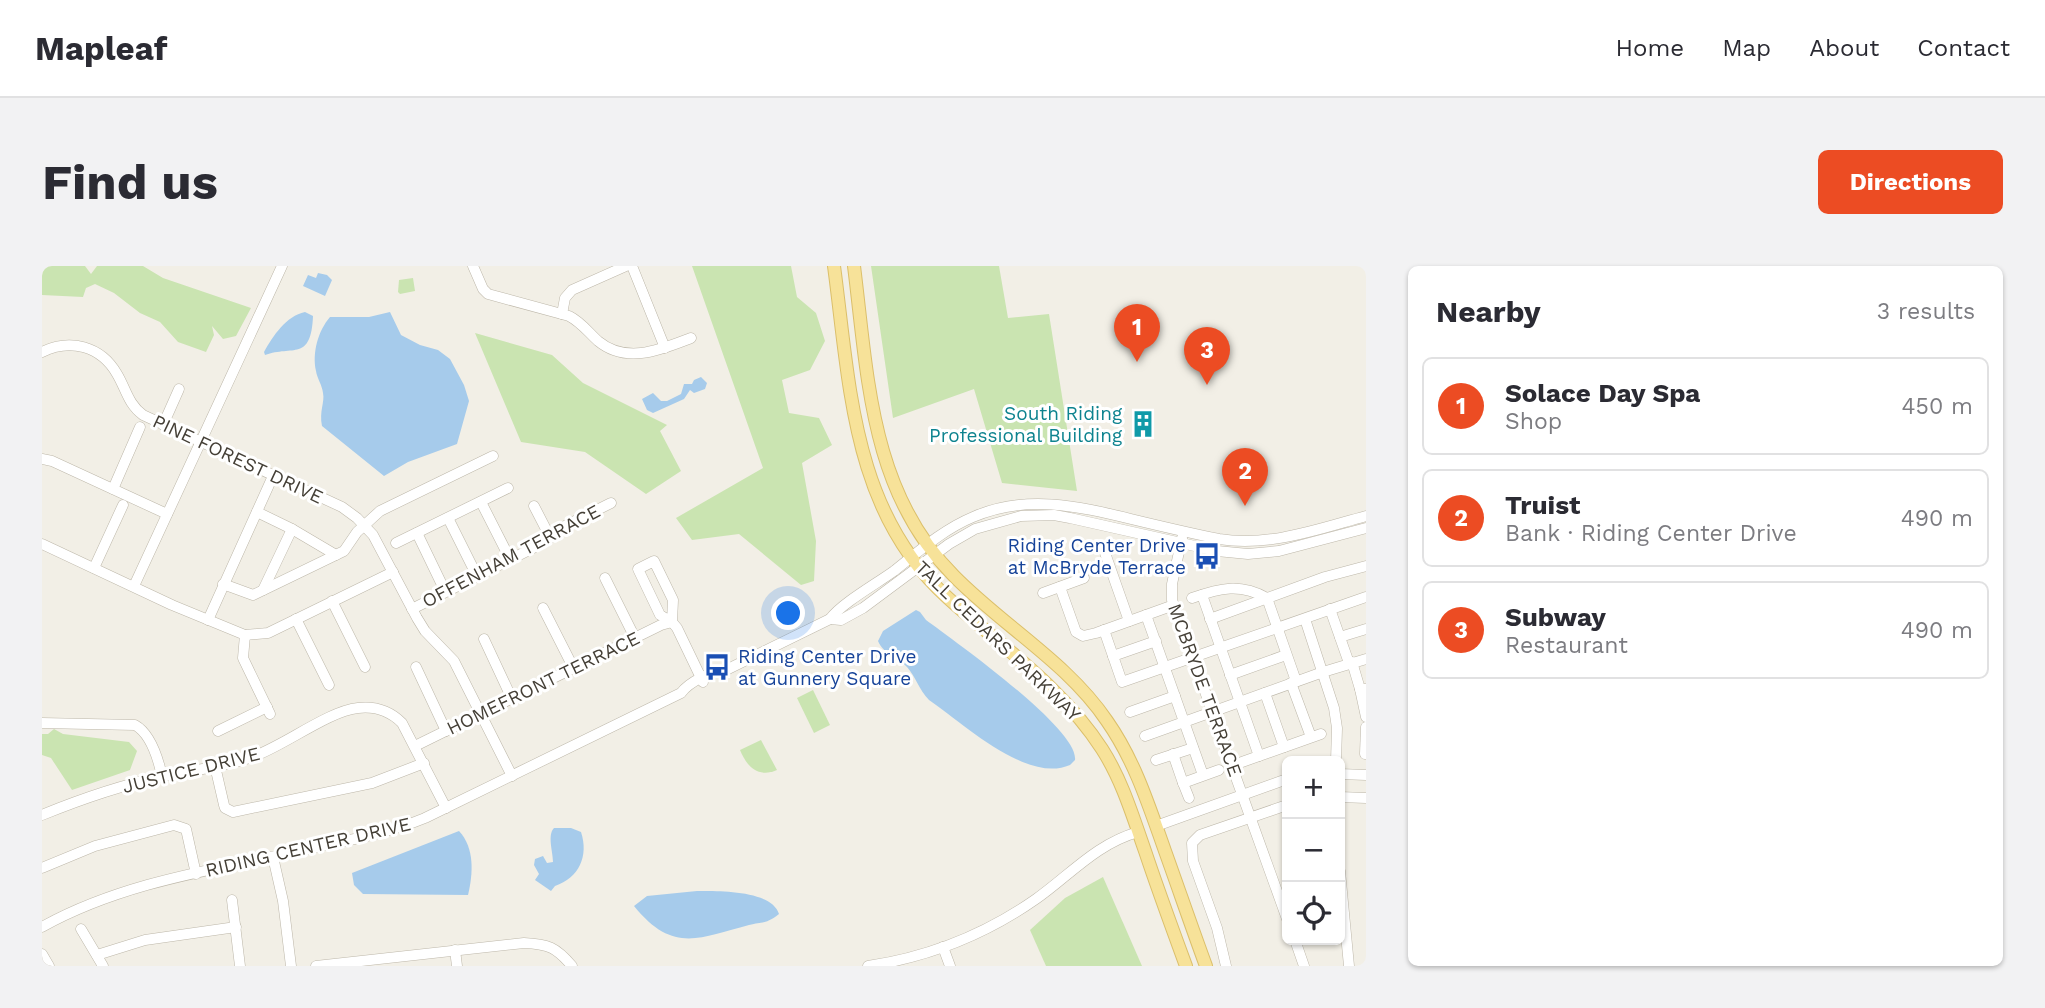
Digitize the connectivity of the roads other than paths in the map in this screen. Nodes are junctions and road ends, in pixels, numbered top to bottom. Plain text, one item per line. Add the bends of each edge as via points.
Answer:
1 (282, 266) edge
2 (473, 266) edge
3 (626, 266) edge
4 (632, 266) edge
5 (834, 266) edge
6 (854, 266) edge
7 (562, 314) junction
8 (691, 338) dead end
9 (665, 348) junction
10 (42, 352) edge
11 (179, 389) dead end
12 (163, 425) junction
13 (140, 427) dead end
14 (200, 443) junction
15 (493, 456) dead end
16 (42, 459) edge
17 (273, 477) junction
18 (508, 488) dead end
19 (113, 489) junction
20 (481, 502) junction
21 (611, 503) dead end
22 (123, 505) dead end
23 (534, 506) dead end
24 (257, 512) junction
25 (167, 514) junction
26 (1366, 516) edge
27 (448, 518) junction
28 (365, 524) junction
29 (292, 528) junction
30 (1366, 528) edge
31 (1183, 531) junction
32 (416, 533) junction
33 (550, 537) junction
34 (396, 543) dead end
35 (1181, 543) junction
36 (42, 544) edge
37 (931, 550) junction
38 (1105, 552) dead end
39 (336, 555) junction
40 (911, 557) junction
41 (510, 559) junction
42 (1366, 566) edge
43 (94, 568) junction
44 (920, 568) junction
45 (393, 572) junction
46 (477, 576) junction
47 (604, 578) dead end
48 (1084, 578) dead end
49 (223, 584) junction
50 (134, 586) junction
51 (1060, 587) junction
52 (263, 590) junction
53 (446, 591) junction
54 (1043, 593) dead end
55 (1366, 597) edge
56 (1267, 598) junction
57 (332, 601) junction
58 (1174, 605) junction
59 (543, 608) dead end
60 (412, 609) junction
61 (1330, 609) junction
62 (1146, 615) junction
63 (296, 619) junction
64 (830, 619) junction
65 (1210, 619) junction
66 (1305, 619) junction
67 (208, 621) junction
68 (1129, 621) junction
69 (672, 622) junction
70 (1277, 628) junction
71 (1366, 629) edge
72 (1104, 630) junction
73 (244, 635) junction
74 (1340, 637) junction
75 (635, 638) junction
76 (484, 639) dead end
77 (1156, 641) junction
78 (1220, 648) junction
79 (1286, 655) junction
80 (1113, 656) junction
81 (1193, 658) junction
82 (1366, 659) edge
83 (1351, 662) junction
84 (365, 667) dead end
85 (416, 667) dead end
86 (1165, 667) junction
87 (573, 669) junction
88 (726, 670) junction
89 (1322, 671) junction
90 (1230, 675) junction
91 (702, 681) junction
92 (1294, 682) junction
93 (329, 685) dead end
94 (1363, 689) edge
95 (681, 693) junction
96 (1265, 693) junction
97 (1175, 696) junction
98 (512, 699) junction
99 (1239, 702) junction
100 (1212, 711) junction
101 (1129, 712) dead end
102 (481, 714) junction
103 (1366, 717) edge
104 (1184, 722) junction
105 (42, 723) edge
106 (1366, 727) edge
107 (218, 731) dead end
108 (446, 731) junction
109 (1321, 734) dead end
110 (1145, 736) dead end
111 (1311, 737) junction
112 (415, 746) junction
113 (1284, 747) junction
114 (1193, 748) junction
115 (1365, 748) edge
116 (1173, 754) junction
117 (1259, 756) junction
118 (1336, 756) edge
119 (1156, 760) dead end
120 (1242, 762) dead end
121 (424, 763) junction
122 (215, 766) junction
123 (1219, 770) dead end
124 (1345, 774) edge
125 (1203, 775) junction
126 (1366, 775) edge
127 (162, 776) junction
128 (512, 776) junction
129 (1119, 781) junction
130 (1282, 781) edge
131 (1183, 783) junction
132 (1243, 796) junction
133 (1345, 797) edge
134 (1189, 798) dead end
135 (1366, 798) edge
136 (1282, 807) edge
137 (446, 808) junction
138 (42, 815) edge
139 (1251, 818) junction
140 (1156, 826) junction
141 (1138, 832) junction
142 (272, 857) junction
143 (42, 868) edge
144 (1173, 873) junction
145 (196, 874) junction
146 (1341, 882) edge
147 (232, 900) dead end
148 (1282, 905) edge
149 (42, 927) edge
150 (236, 928) junction
151 (81, 929) dead end
152 (1297, 945) edge
153 (943, 947) junction
154 (456, 950) junction
155 (42, 954) edge
156 (97, 955) junction
157 (338, 965) edge
158 (49, 966) edge
159 (103, 966) edge
160 (240, 966) edge
161 (290, 966) edge
162 (316, 966) edge
163 (457, 966) edge
164 (572, 966) edge
165 (868, 966) edge
166 (950, 966) edge
167 (1186, 966) edge
168 (1206, 966) edge
169 (1226, 966) edge
170 (1304, 966) edge
171 (1349, 966) edge

1 - 14 street
2 - 7 street via 488,294
3 - 7 street via 570,291
4 - 9 street
5 - 40 main road, TALL CEDARS PARKWAY via 863,455 884,513
6 - 37 main road, TALL CEDARS PARKWAY via 880,443 895,490
7 - 9 street via 579,321 608,347 644,354
8 - 9 street
10 - 12 street, PINE FOREST DRIVE via 74,345 99,354 113,368 137,410
11 - 12 street
12 - 14 street, PINE FOREST DRIVE
13 - 19 street
14 - 17 street, PINE FOREST DRIVE
14 - 25 street
15 - 28 street via 380,511
16 - 19 street
17 - 24 street
17 - 28 street, PINE FOREST DRIVE via 342,507
18 - 20 street
19 - 25 street
20 - 27 street
20 - 41 street
21 - 33 street, OFFENHAM TERRACE
22 - 43 street
23 - 33 street
24 - 29 street
24 - 49 street
25 - 50 street
26 - 31 street, RIDING CENTER DRIVE via 1265,541 1233,541
27 - 32 street
27 - 46 street
28 - 39 street via 346,550
28 - 45 street, PINE FOREST DRIVE
29 - 39 street
29 - 52 street
30 - 35 street, RIDING CENTER DRIVE via 1263,553 1232,553
31 - 35 street, MCBRYDE TERRACE
31 - 37 street, RIDING CENTER DRIVE via 1073,506 1023,504 974,516
32 - 34 street
32 - 53 street
33 - 41 street, OFFENHAM TERRACE
35 - 37 street, RIDING CENTER DRIVE via 1037,515 1004,519
35 - 58 street, MCBRYDE TERRACE via 1172,584
36 - 43 street
37 - 40 street, RIDING CENTER DRIVE
37 - 44 street, RIDING CENTER DRIVE
37 - 140 main road, TALL CEDARS PARKWAY via 954,577 1094,703 1133,766
38 - 68 street
39 - 52 street
40 - 44 main road, TALL CEDARS PARKWAY
40 - 64 street, RIDING CENTER DRIVE
41 - 46 street, OFFENHAM TERRACE
42 - 56 street
43 - 50 street
44 - 64 street, RIDING CENTER DRIVE via 856,612 841,620
44 - 129 main road, TALL CEDARS PARKWAY via 1072,707
45 - 57 street
45 - 60 street, PINE FOREST DRIVE
46 - 53 street, OFFENHAM TERRACE
47 - 75 street
48 - 51 street
49 - 52 street via 247,594
49 - 67 street
50 - 67 street
51 - 54 street
51 - 72 street via 1078,633 1088,636
53 - 60 street, OFFENHAM TERRACE
55 - 61 street
56 - 65 street
56 - 65 street via 1227,587 1197,596
56 - 70 street
57 - 63 street
57 - 84 street
58 - 62 street
58 - 81 street, MCBRYDE TERRACE
59 - 87 street
60 - 102 street, PINE FOREST DRIVE via 425,631 454,661
61 - 66 street
61 - 74 street
62 - 68 street
62 - 77 street
63 - 73 street via 268,633
63 - 93 street
64 - 88 street, RIDING CENTER DRIVE
65 - 78 street
66 - 70 street
66 - 89 street
67 - 73 street
68 - 72 street
69 - 69 street via 673,600 654,561 638,569 660,615
69 - 75 street, HOMEFRONT TERRACE
69 - 91 street
70 - 78 street
70 - 79 street
71 - 74 street
72 - 80 street
73 - 107 street via 243,657 269,710
74 - 83 street
75 - 87 street, HOMEFRONT TERRACE
76 - 98 street
77 - 80 street
77 - 86 street
78 - 81 street
78 - 90 street
79 - 90 street
79 - 92 street
80 - 86 street via 1122,682
81 - 86 street
81 - 100 street, MCBRYDE TERRACE
82 - 83 street
83 - 89 street
83 - 94 street
85 - 108 street
86 - 97 street
87 - 98 street, HOMEFRONT TERRACE
88 - 91 street, RIDING CENTER DRIVE
88 - 95 street, RIDING CENTER DRIVE
89 - 92 street
89 - 118 street via 1336,723
90 - 99 street
91 - 95 street, RIDING CENTER DRIVE
92 - 96 street
92 - 111 street
94 - 103 street
95 - 128 street, RIDING CENTER DRIVE
96 - 99 street
96 - 113 street
97 - 101 street
97 - 104 street
98 - 102 street, HOMEFRONT TERRACE
99 - 100 street
99 - 117 street
100 - 104 street
100 - 132 street, MCBRYDE TERRACE
102 - 108 street, HOMEFRONT TERRACE
102 - 128 street, PINE FOREST DRIVE
104 - 110 street
104 - 114 street
105 - 127 street via 135,725 145,733
106 - 115 street
108 - 112 street, HOMEFRONT TERRACE
109 - 111 street
111 - 113 street
112 - 121 street, JUSTICE DRIVE
112 - 122 street, JUSTICE DRIVE via 396,718 378,709 358,708 261,754
113 - 117 street
114 - 116 street
114 - 125 street
116 - 119 street
116 - 131 street
117 - 120 street
121 - 122 street via 372,783 233,813 224,805
121 - 137 street, JUSTICE DRIVE
122 - 127 street, JUSTICE DRIVE
123 - 125 street
124 - 126 street
125 - 131 street
127 - 138 street, JUSTICE DRIVE
128 - 137 street, RIDING CENTER DRIVE
129 - 140 main road via 1127,786 1140,817
129 - 141 main road, TALL CEDARS PARKWAY
130 - 132 street
131 - 134 street
132 - 139 street, MCBRYDE TERRACE
132 - 140 street
133 - 135 street
136 - 139 street
137 - 142 street, RIDING CENTER DRIVE via 382,834
139 - 148 street, MCBRYDE TERRACE
139 - 169 street via 1200,835 1191,848
140 - 144 main road, TALL CEDARS PARKWAY
141 - 144 main road via 1156,843
141 - 153 street via 1096,851 1015,913
141 - 167 main road, TALL CEDARS PARKWAY
142 - 145 street, RIDING CENTER DRIVE
142 - 161 street via 283,901
143 - 145 street via 96,846 174,825 186,829
144 - 168 main road, TALL CEDARS PARKWAY
145 - 149 street, RIDING CENTER DRIVE via 122,892
146 - 171 street
147 - 150 street
150 - 156 street via 145,940
150 - 160 street
151 - 156 street
152 - 170 street
153 - 165 street
153 - 166 street
154 - 157 street
154 - 163 street
154 - 164 street via 543,944 558,950
155 - 158 street
156 - 159 street
157 - 162 street

